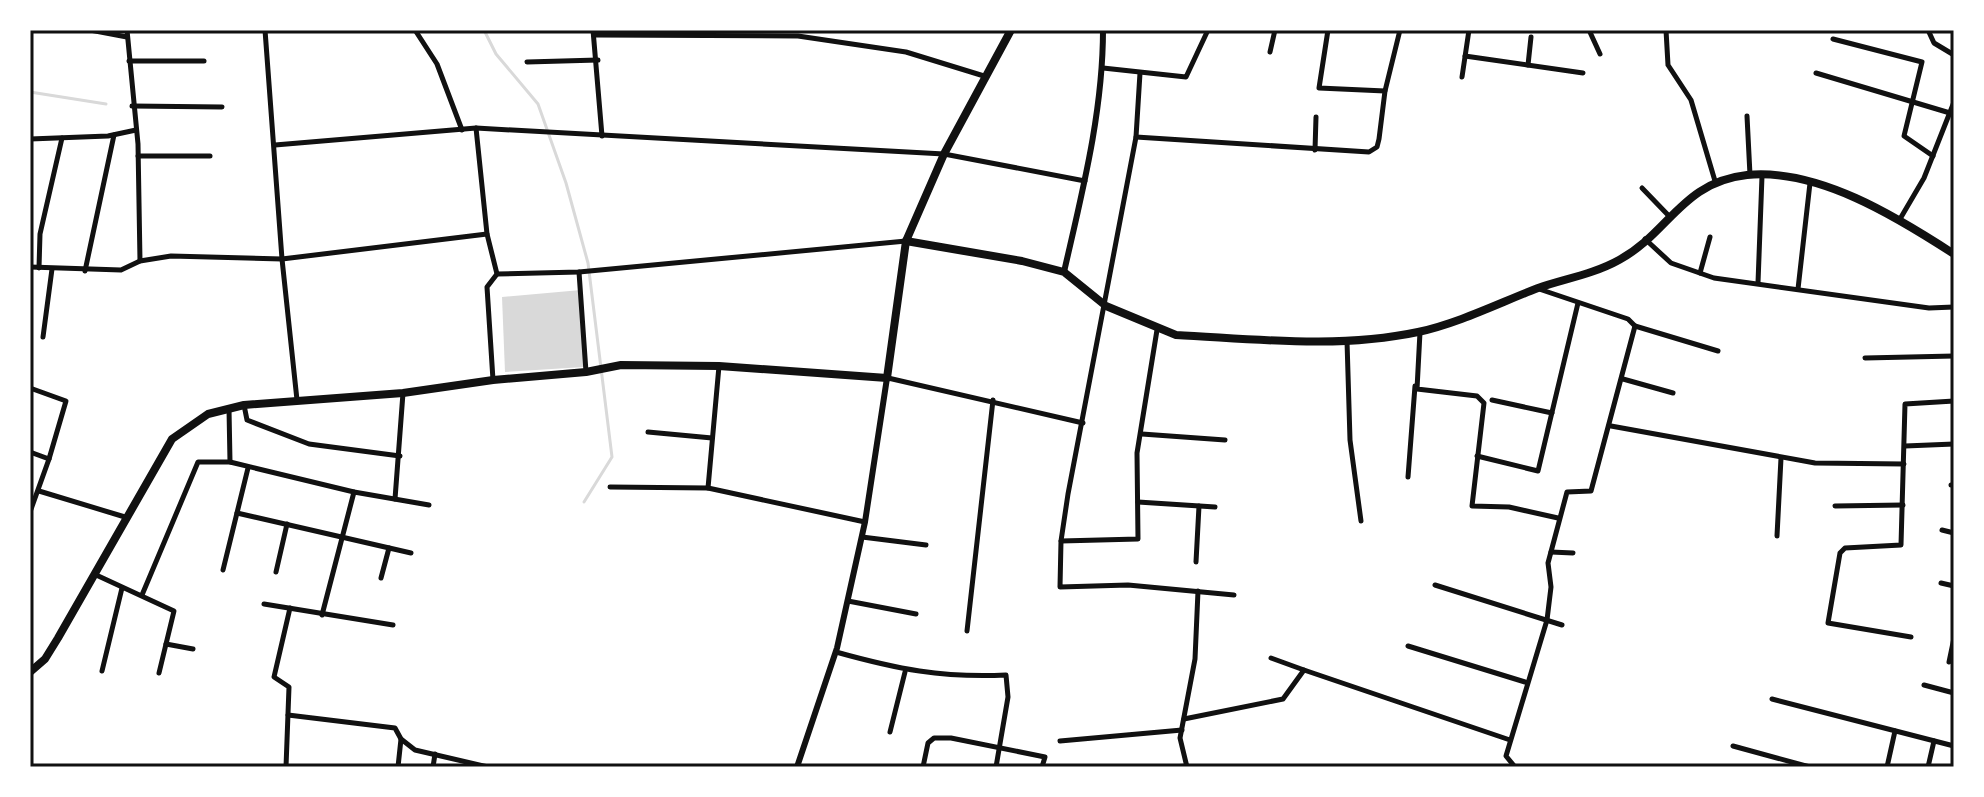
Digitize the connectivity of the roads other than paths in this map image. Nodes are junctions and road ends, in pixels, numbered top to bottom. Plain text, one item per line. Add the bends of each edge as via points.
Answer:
1 (90, 30) edge
2 (265, 30) edge
3 (415, 30) edge
4 (1011, 30) edge
5 (1103, 30) edge
6 (1208, 30) edge
7 (1275, 30) edge
8 (1328, 30) edge
9 (1400, 30) edge
10 (1469, 30) edge
11 (1589, 30) edge
12 (1666, 30) edge
13 (1928, 30) edge
14 (594, 33) edge
15 (798, 33) edge
16 (127, 34) edge
17 (1531, 37) dead end
18 (1833, 39) dead end
19 (1270, 52) dead end
20 (1600, 54) dead end
21 (1954, 55) edge
22 (1465, 56) junction
23 (598, 60) junction
24 (129, 61) junction
25 (204, 61) dead end
26 (527, 62) dead end
27 (1528, 65) junction
28 (1103, 68) junction
29 (1140, 73) junction
30 (1583, 73) dead end
31 (1816, 73) dead end
32 (984, 76) junction
33 (1462, 77) dead end
34 (1385, 91) junction
35 (1910, 101) junction
36 (1954, 102) edge
37 (132, 106) junction
38 (222, 107) dead end
39 (1950, 113) junction
40 (1747, 116) dead end
41 (1316, 117) dead end
42 (476, 128) junction
43 (136, 130) junction
44 (462, 130) junction
45 (114, 135) junction
46 (602, 136) junction
47 (1136, 137) junction
48 (62, 138) junction
49 (30, 139) edge
50 (275, 145) junction
51 (1315, 150) junction
52 (944, 154) junction
53 (138, 156) junction
54 (210, 156) dead end
55 (1933, 156) junction
56 (1750, 175) junction
57 (1762, 176) junction
58 (1085, 181) junction
59 (1715, 181) junction
60 (1810, 183) junction
61 (1642, 188) dead end
62 (1669, 216) junction
63 (1900, 219) junction
64 (487, 234) junction
65 (1710, 237) dead end
66 (1645, 239) junction
67 (906, 241) junction
68 (1954, 254) edge
69 (282, 259) junction
70 (140, 261) junction
71 (30, 267) edge
72 (39, 268) junction
73 (52, 269) junction
74 (85, 271) junction
75 (579, 272) junction
76 (1064, 272) junction
77 (1700, 273) junction
78 (497, 274) junction
79 (1758, 283) junction
80 (1538, 288) junction
81 (1798, 289) junction
82 (1578, 303) junction
83 (1106, 306) junction
84 (1954, 307) edge
85 (1635, 326) junction
86 (1157, 330) junction
87 (1420, 332) junction
88 (43, 337) dead end
89 (1347, 341) junction
90 (1718, 351) dead end
91 (1954, 356) edge
92 (1865, 358) dead end
93 (719, 366) junction
94 (586, 372) junction
95 (887, 378) junction
96 (1623, 379) junction
97 (493, 380) junction
98 (1415, 385) junction
99 (30, 388) edge
100 (403, 393) junction
101 (1673, 393) dead end
102 (993, 400) junction
103 (1492, 400) dead end
104 (297, 401) junction
105 (1954, 401) edge
106 (244, 405) junction
107 (229, 408) junction
108 (1552, 413) junction
109 (1083, 423) junction
110 (1611, 426) junction
111 (648, 432) dead end
112 (1142, 434) junction
113 (712, 438) junction
114 (1225, 440) dead end
115 (1954, 444) edge
116 (1905, 446) junction
117 (30, 452) edge
118 (400, 456) junction
119 (1477, 456) junction
120 (1781, 458) junction
121 (49, 459) junction
122 (230, 462) junction
123 (1904, 464) junction
124 (248, 468) junction
125 (1408, 477) dead end
126 (610, 487) dead end
127 (708, 488) junction
128 (39, 491) junction
129 (354, 492) junction
130 (395, 499) junction
131 (1138, 502) junction
132 (429, 505) dead end
133 (1903, 505) junction
134 (1199, 506) junction
135 (1835, 506) dead end
136 (1215, 507) dead end
137 (30, 512) edge
138 (237, 513) junction
139 (125, 517) junction
140 (1558, 518) junction
141 (1361, 521) dead end
142 (865, 522) junction
143 (287, 524) junction
144 (1942, 530) dead end
145 (1954, 533) edge
146 (341, 536) junction
147 (1777, 536) dead end
148 (862, 537) junction
149 (1061, 541) junction
150 (926, 545) dead end
151 (389, 548) junction
152 (1551, 552) junction
153 (411, 553) dead end
154 (1573, 553) dead end
155 (1196, 562) dead end
156 (223, 570) dead end
157 (276, 572) dead end
158 (93, 573) junction
159 (381, 578) dead end
160 (1941, 583) dead end
161 (1435, 585) dead end
162 (1954, 586) edge
163 (122, 588) junction
164 (1198, 591) junction
165 (142, 595) junction
166 (1234, 595) dead end
167 (848, 601) junction
168 (264, 604) dead end
169 (290, 608) junction
170 (916, 614) dead end
171 (322, 615) junction
172 (1547, 620) junction
173 (393, 625) dead end
174 (1562, 625) dead end
175 (967, 631) dead end
176 (1946, 634) dead end
177 (1954, 636) edge
178 (1911, 637) dead end
179 (166, 644) junction
180 (1408, 646) dead end
181 (193, 649) dead end
182 (836, 652) junction
183 (1271, 658) dead end
184 (1949, 662) dead end
185 (1304, 670) junction
186 (102, 671) dead end
187 (30, 672) edge
188 (905, 672) junction
189 (159, 673) dead end
190 (1525, 682) junction
191 (1924, 685) dead end
192 (1954, 693) edge
193 (1772, 699) dead end
194 (288, 715) junction
195 (1184, 719) junction
196 (1182, 730) junction
197 (1895, 731) junction
198 (890, 732) dead end
199 (401, 739) junction
200 (1510, 740) junction
201 (1060, 741) dead end
202 (1934, 741) junction
203 (1733, 746) dead end
204 (1954, 746) edge
205 (1000, 749) junction
206 (435, 754) junction
207 (1187, 766) edge
208 (286, 767) edge
209 (398, 767) edge
210 (433, 767) edge
211 (488, 767) edge
212 (797, 767) edge
213 (923, 767) edge
214 (996, 767) edge
215 (1042, 767) edge
216 (1172, 767) edge
217 (1515, 767) edge
218 (1810, 767) edge
219 (1887, 767) edge
220 (1928, 767) edge

1 - 16 street
2 - 50 street
3 - 44 street via 437,64
4 - 32 main road
5 - 28 street
6 - 29 street via 1186,77
7 - 19 street
8 - 34 street via 1319,88
9 - 34 street
10 - 22 street
11 - 20 street
12 - 59 street via 1668,65 1691,100
13 - 21 street via 1934,43
14 - 15 street
14 - 23 street
15 - 32 street via 906,52
16 - 24 street
17 - 27 street
18 - 35 street via 1918,58 1923,65
22 - 27 street
22 - 33 street
23 - 26 street
23 - 46 street
24 - 25 street
24 - 37 street
27 - 30 street
28 - 29 street
28 - 58 street
29 - 47 street
31 - 35 street
32 - 52 main road
34 - 51 street via 1377,147 1369,152
35 - 39 street
35 - 55 street via 1904,136
36 - 39 street
37 - 38 street
37 - 43 street
39 - 55 street
40 - 56 street
41 - 51 street
42 - 44 street
42 - 46 street
42 - 64 street
43 - 45 street
43 - 53 street
44 - 50 street
45 - 48 street
45 - 74 street
46 - 52 street
47 - 51 street
47 - 83 street
48 - 49 street
48 - 72 street via 40,234
50 - 69 street
52 - 58 street
52 - 67 main road
53 - 54 street
53 - 70 street
55 - 63 street
56 - 57 main road
56 - 59 main road
57 - 60 main road
57 - 79 street
58 - 76 street
59 - 62 main road
60 - 63 main road
60 - 81 street
61 - 62 street
62 - 66 main road
63 - 68 main road
64 - 69 street
64 - 78 street
65 - 77 street
66 - 77 street via 1671,263
66 - 80 main road via 1620,260
67 - 75 street
67 - 76 main road
67 - 95 main road
69 - 70 street via 171,256
69 - 104 street
70 - 74 street via 121,270
71 - 72 street
72 - 73 street
73 - 74 street
73 - 88 street
75 - 78 street
75 - 94 street
76 - 83 main road
77 - 79 street
78 - 97 street via 487,287
79 - 81 street
80 - 82 street
80 - 87 main road
81 - 84 street
82 - 85 street
82 - 108 street
83 - 86 main road
83 - 109 street
85 - 90 street
85 - 96 street
86 - 89 main road
86 - 112 street
87 - 89 main road
87 - 98 street
89 - 141 street via 1350,440
91 - 92 street
93 - 94 main road via 621,365
93 - 95 main road
93 - 113 street
94 - 97 main road
95 - 102 street
95 - 142 street
96 - 101 street
96 - 110 street
97 - 100 main road
98 - 119 street via 1421,391 1482,398
98 - 125 street
99 - 121 street via 66,401
100 - 104 main road
100 - 118 street
102 - 109 street
102 - 175 street
103 - 108 street
104 - 106 main road
105 - 116 street via 1905,404
106 - 107 main road
106 - 118 street via 247,420 309,444
107 - 122 street
107 - 139 main road via 208,414 172,439
108 - 119 street via 1538,471
109 - 149 street
110 - 120 street
110 - 140 street via 1591,491 1567,492
111 - 113 street
112 - 114 street
112 - 131 street
113 - 127 street
115 - 116 street
116 - 123 street
117 - 121 street
118 - 130 street
119 - 140 street via 1472,506 1509,507
120 - 123 street
120 - 147 street
121 - 128 street
122 - 124 street
122 - 165 street via 198,462
123 - 133 street
124 - 129 street
124 - 138 street
126 - 127 street
127 - 142 street
128 - 137 street
128 - 139 street
129 - 130 street
129 - 146 street
130 - 132 street
131 - 134 street
131 - 149 street via 1138,539
133 - 135 street
133 - 178 street via 1901,545 1842,550 1828,620 1831,625
134 - 136 street
134 - 155 street
138 - 143 street
138 - 156 street
139 - 158 main road
140 - 152 street
142 - 148 street
143 - 146 street
143 - 157 street
144 - 145 street
146 - 151 street
146 - 171 street
148 - 150 street
148 - 167 street
149 - 164 street via 1060,587
151 - 153 street
151 - 159 street
152 - 154 street
152 - 172 street
158 - 163 street
158 - 187 main road via 45,659
160 - 162 street
161 - 172 street
163 - 165 street
163 - 186 street
164 - 166 street
164 - 195 street via 1195,659
165 - 179 street via 174,611
167 - 170 street
167 - 182 street
168 - 169 street
169 - 171 street
169 - 194 street via 274,677 289,687
171 - 173 street
172 - 174 street
172 - 190 street
176 - 177 street
177 - 184 street
179 - 181 street
179 - 189 street
180 - 190 street
182 - 188 street
182 - 212 street
183 - 185 street
185 - 195 street via 1283,699
185 - 200 street
188 - 198 street
188 - 205 street via 1006,675
190 - 200 street
191 - 192 street
193 - 197 street
194 - 199 street via 390,727
194 - 208 street
195 - 196 street
196 - 201 street
196 - 207 street
197 - 202 street
197 - 219 street
199 - 206 street via 415,750
199 - 209 street
200 - 217 street via 1506,756
202 - 204 street
202 - 220 street
203 - 218 street
205 - 213 street via 934,738
205 - 214 street
205 - 215 street via 1045,757
206 - 210 street
206 - 211 street
207 - 216 street

